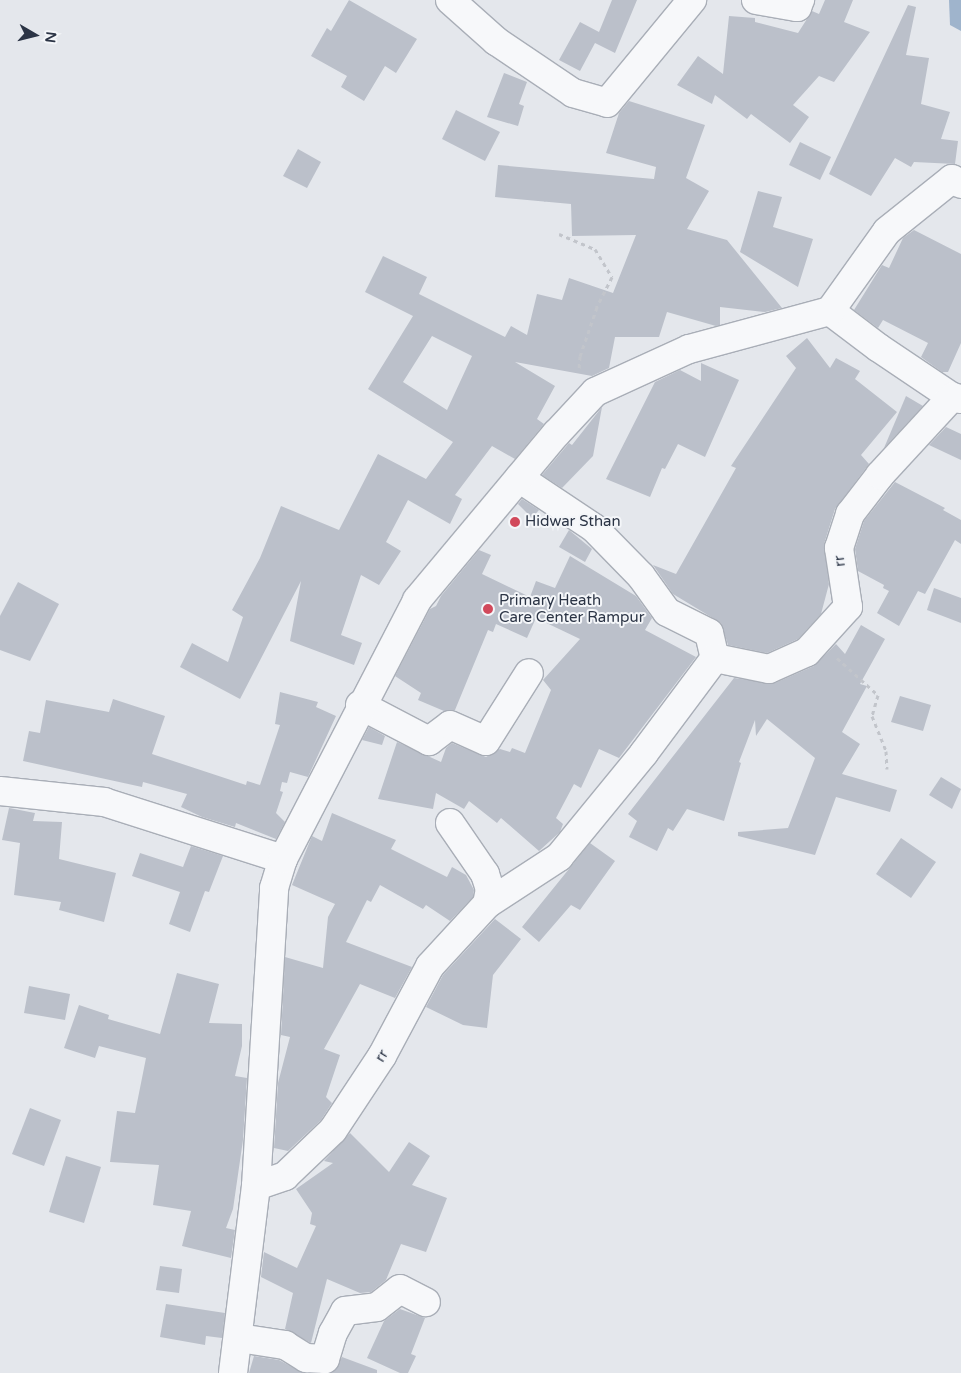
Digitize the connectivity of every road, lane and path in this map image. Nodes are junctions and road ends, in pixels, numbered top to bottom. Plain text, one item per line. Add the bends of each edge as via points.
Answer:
1 (450, 0) edge
2 (692, 0) edge
3 (756, 0) edge
4 (800, 0) edge
5 (961, 184) edge
6 (559, 234) dead end
7 (830, 311) junction
8 (595, 392) junction
9 (957, 398) edge
10 (519, 478) junction
11 (818, 641) junction
12 (715, 658) junction
13 (529, 674) dead end
14 (360, 705) junction
15 (887, 769) dead end
16 (0, 791) edge
17 (450, 822) dead end
18 (283, 859) junction
19 (487, 904) junction
20 (256, 1186) junction
21 (426, 1302) dead end
22 (239, 1338) junction
23 (233, 1373) edge

1 - 2 street via 496,41 573,92 607,103
3 - 4 street via 797,7
5 - 7 street via 952,179 887,231
6 - 8 path via 594,249 612,277 580,356 578,386
7 - 8 street via 689,349
7 - 9 street, rr
8 - 10 street
9 - 11 street, rr via 880,475 850,514 839,548 848,607
10 - 12 street via 594,528 641,576 667,612 709,633
10 - 14 street via 417,600
11 - 12 street, rr via 808,652 769,669
11 - 15 path via 878,695 872,716 886,751
12 - 19 street, rr via 644,753 559,857
13 - 14 street via 486,740 450,725 429,741
14 - 18 street
16 - 18 street via 104,802
17 - 19 street via 485,874 490,889
18 - 20 street via 274,888
19 - 20 street, rr via 430,966 382,1056 332,1130 285,1176
20 - 22 street
21 - 22 street via 400,1290 377,1307 345,1311 333,1333 325,1359 306,1358 285,1345
22 - 23 street

